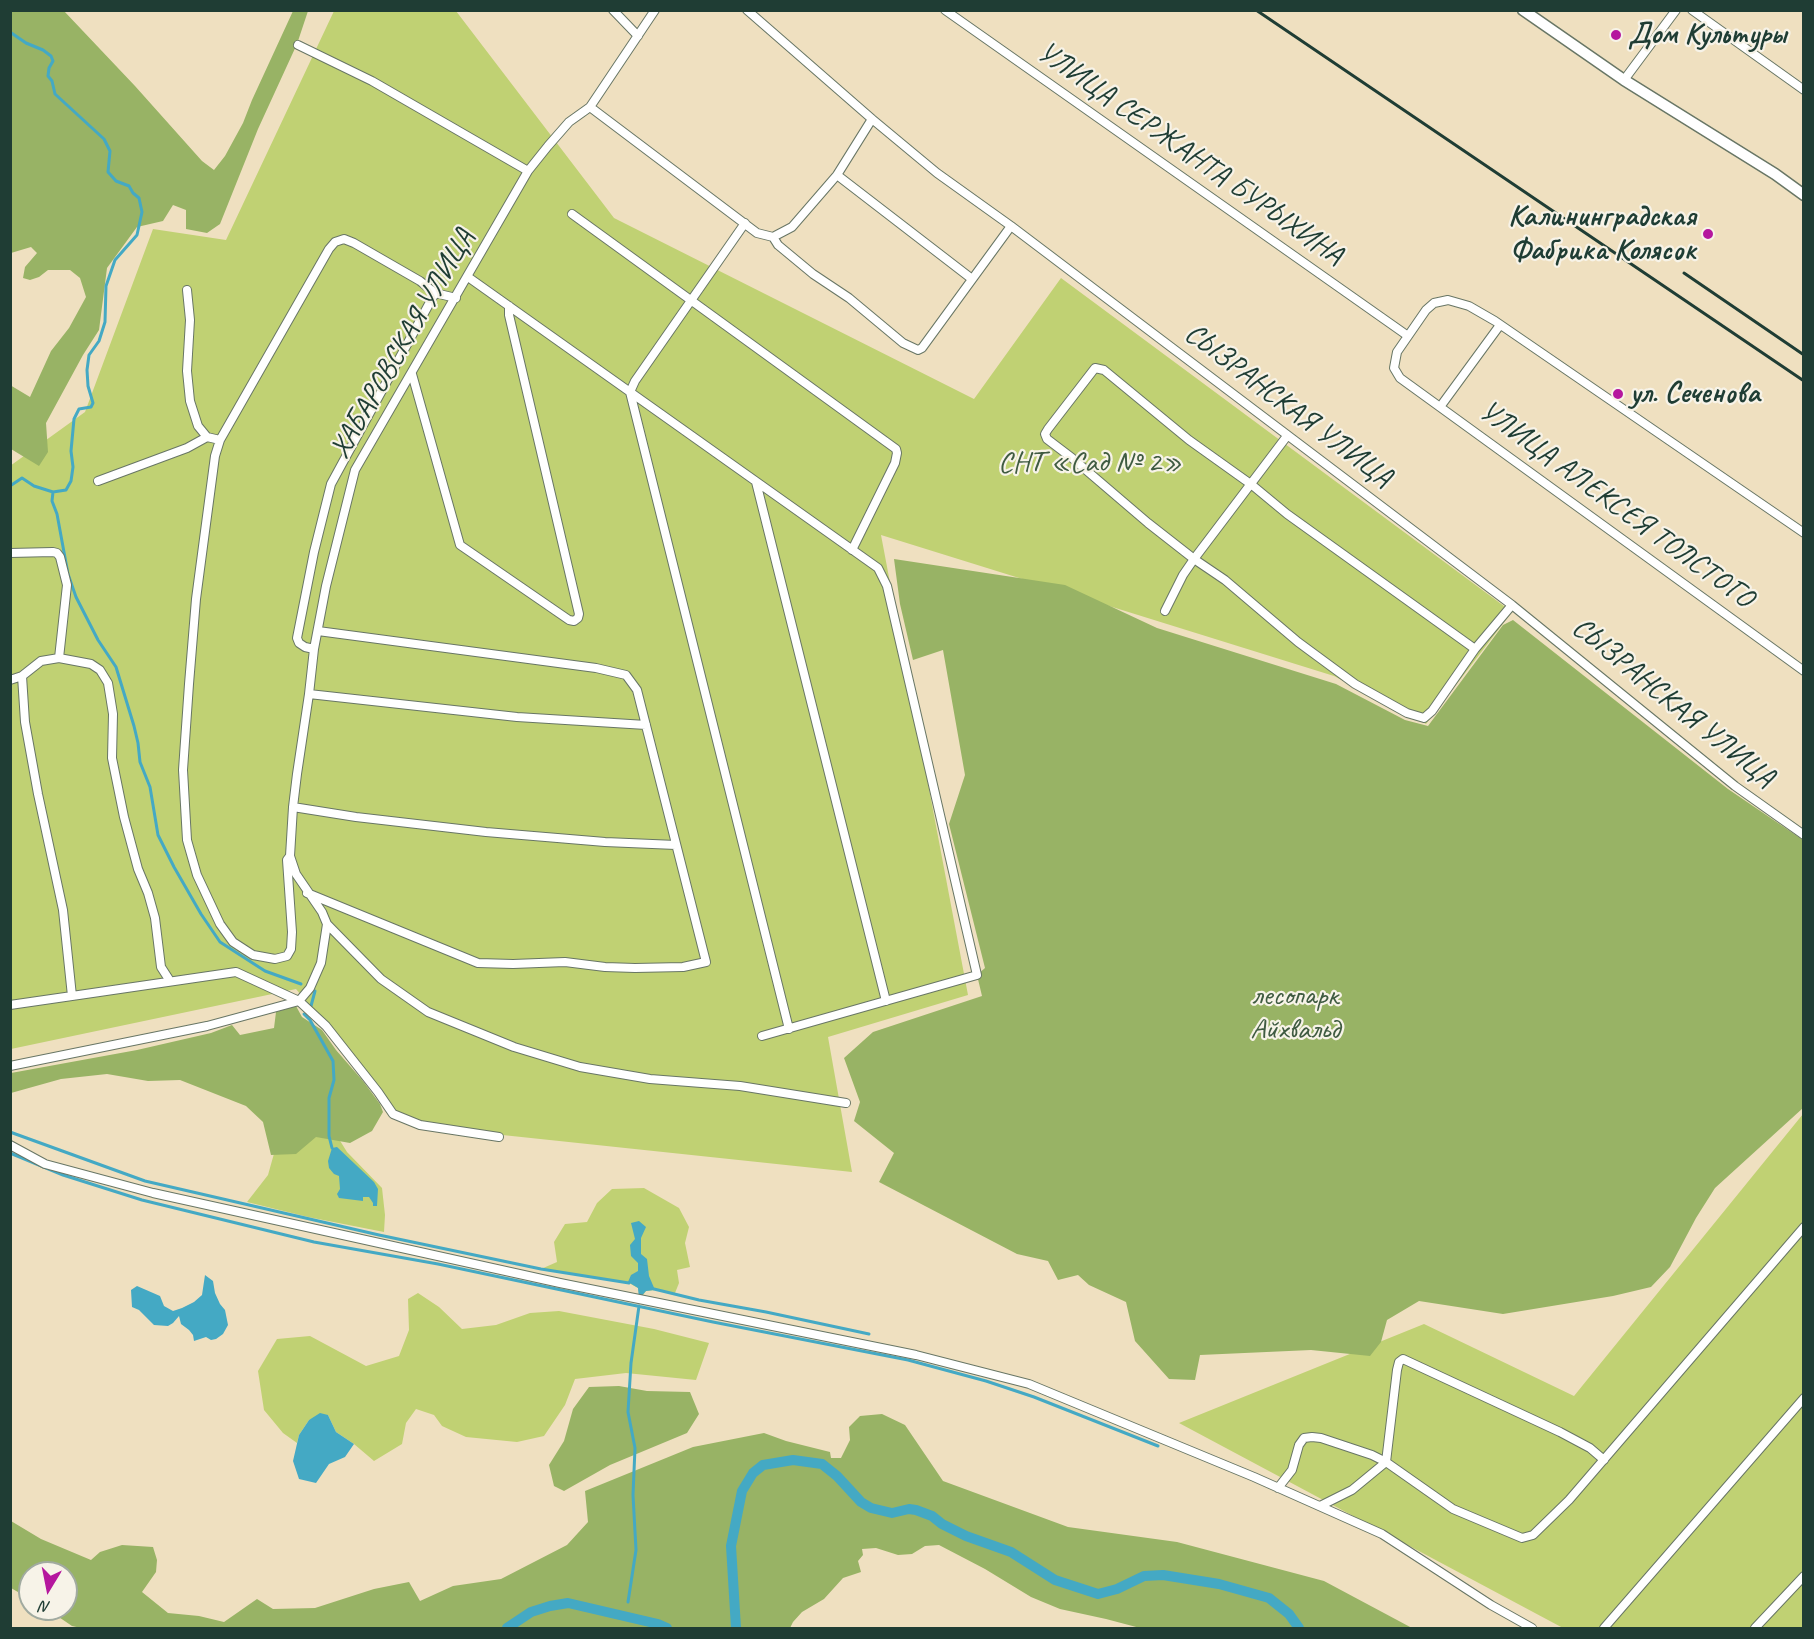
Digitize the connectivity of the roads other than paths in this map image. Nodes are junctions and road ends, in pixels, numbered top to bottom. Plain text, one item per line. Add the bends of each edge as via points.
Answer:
1 (613, 10) edge
2 (655, 10) edge
3 (747, 10) edge
4 (945, 10) edge
5 (1523, 10) edge
6 (1676, 10) edge
7 (1692, 10) edge
8 (638, 36) junction
9 (298, 45) dead end
10 (1624, 80) junction
11 (1803, 90) edge
12 (590, 106) junction
13 (872, 119) junction
14 (528, 171) junction
15 (837, 175) junction
16 (1803, 195) edge
17 (572, 214) dead end
18 (745, 224) junction
19 (1011, 226) junction
20 (773, 237) junction
21 (468, 277) junction
22 (972, 279) junction
23 (187, 290) dead end
24 (435, 293) junction
25 (456, 298) junction
26 (692, 300) junction
27 (509, 306) junction
28 (1500, 325) junction
29 (1408, 336) junction
30 (412, 374) junction
31 (630, 392) junction
32 (1440, 407) junction
33 (1287, 436) junction
34 (207, 437) junction
35 (220, 440) junction
36 (98, 481) dead end
37 (756, 482) junction
38 (1252, 485) junction
39 (1803, 533) edge
40 (852, 550) junction
41 (10, 554) edge
42 (1194, 559) junction
43 (1512, 605) junction
44 (1165, 611) dead end
45 (318, 631) junction
46 (314, 649) junction
47 (1476, 649) junction
48 (59, 658) junction
49 (1803, 671) edge
50 (22, 676) junction
51 (10, 680) edge
52 (309, 694) junction
53 (645, 725) junction
54 (292, 807) junction
55 (1803, 835) edge
56 (676, 845) junction
57 (290, 856) junction
58 (307, 893) junction
59 (327, 924) junction
60 (170, 981) junction
61 (72, 996) junction
62 (298, 1001) junction
63 (886, 1001) junction
64 (10, 1005) edge
65 (789, 1029) junction
66 (762, 1036) dead end
67 (10, 1066) edge
68 (846, 1103) dead end
69 (499, 1137) dead end
70 (10, 1145) edge
71 (1803, 1227) edge
72 (1803, 1398) edge
73 (1604, 1460) junction
74 (1386, 1462) junction
75 (1278, 1488) junction
76 (1320, 1506) junction
77 (1803, 1576) edge
78 (1532, 1629) edge
79 (1604, 1629) edge
80 (1755, 1629) edge

1 - 8 street
2 - 8 street, ХАБАРОВСКАЯ УЛИЦА
3 - 13 street, СЫЗРАНСКАЯ УЛИЦА
4 - 29 street, УЛИЦА СЕРЖАНТА БУРЫХИНА
5 - 10 main road
6 - 10 street
7 - 11 street
8 - 12 street, ХАБАРОВСКАЯ УЛИЦА
9 - 14 street via 372,81
10 - 16 main road
12 - 14 street, ХАБАРОВСКАЯ УЛИЦА via 569,122
12 - 18 street
13 - 15 street
13 - 19 street, СЫЗРАНСКАЯ УЛИЦА via 937,174
14 - 21 street, ХАБАРОВСКАЯ УЛИЦА
15 - 20 street via 792,227
15 - 22 street
17 - 26 street
18 - 20 street via 757,233
18 - 26 street
19 - 22 street
19 - 33 street, СЫЗРАНСКАЯ УЛИЦА
20 - 22 street via 778,246 813,274 903,343 918,350
21 - 25 street, ХАБАРОВСКАЯ УЛИЦА
21 - 27 street
23 - 34 street via 190,402 198,426
24 - 25 street
24 - 35 street via 354,243 344,239 335,242
24 - 46 street via 331,484 297,638 305,647
25 - 30 street, ХАБАРОВСКАЯ УЛИЦА
26 - 31 street
26 - 40 street via 896,449 895,463
27 - 30 street via 576,602 578,618 574,621 460,545
27 - 31 street
28 - 29 street via 1469,306 1448,300 1434,303 1426,310
28 - 32 street
28 - 39 street
29 - 32 street, УЛИЦА АЛЕКСЕЯ ТОЛСТОГО via 1397,352 1394,368 1400,378
30 - 45 street, ХАБАРОВСКАЯ УЛИЦА via 355,470
31 - 37 street
31 - 65 street
32 - 49 street, УЛИЦА АЛЕКСЕЯ ТОЛСТОГО
33 - 38 street
33 - 43 street, СЫЗРАНСКАЯ УЛИЦА
34 - 35 street
34 - 36 street
35 - 57 street, ХАБАРОВСКАЯ УЛИЦА via 196,609 183,770 186,840 220,924 233,942 253,955 274,959 287,956 291,949 287,871
37 - 40 street
37 - 63 street
38 - 42 street
38 - 42 street via 1189,440 1104,370 1091,372 1048,429 1047,439
38 - 47 street
40 - 63 street via 878,568 887,586 977,975
41 - 48 street via 53,552 60,557 67,585
42 - 44 street
42 - 47 street via 1355,684 1407,713 1424,718 1432,711
43 - 47 street
43 - 55 street, СЫЗРАНСКАЯ УЛИЦА via 1736,786
45 - 46 street, ХАБАРОВСКАЯ УЛИЦА
45 - 53 street via 626,675 637,690
46 - 52 street, ХАБАРОВСКАЯ УЛИЦА
48 - 50 street via 41,661
48 - 60 street via 91,664 108,683 113,714 111,758 138,869 155,918 161,966
50 - 51 street
50 - 61 street via 25,722 63,910
52 - 53 street via 517,717
52 - 54 street, ХАБАРОВСКАЯ УЛИЦА
53 - 56 street
54 - 56 street via 486,832
54 - 57 street, ХАБАРОВСКАЯ УЛИЦА
56 - 58 street via 706,963 683,967 478,963
57 - 58 street
58 - 59 street
59 - 62 street via 321,963 310,988
59 - 68 street via 381,979 428,1012 514,1047 592,1069 650,1079 740,1086
60 - 61 street
60 - 62 street via 236,972
61 - 64 street
62 - 67 street via 207,1026
62 - 69 street via 326,1026 393,1114 420,1125
63 - 65 street
65 - 66 street
70 - 75 street via 45,1164 153,1193 560,1283 916,1355 1029,1384
71 - 73 street
72 - 79 street
73 - 74 street via 1533,1535 1522,1538 1453,1509
73 - 74 street via 1560,1432 1403,1359 1396,1370
74 - 75 street via 1312,1437 1304,1438 1292,1470
74 - 76 street via 1352,1490
75 - 76 street
76 - 78 street via 1382,1533
77 - 80 street

